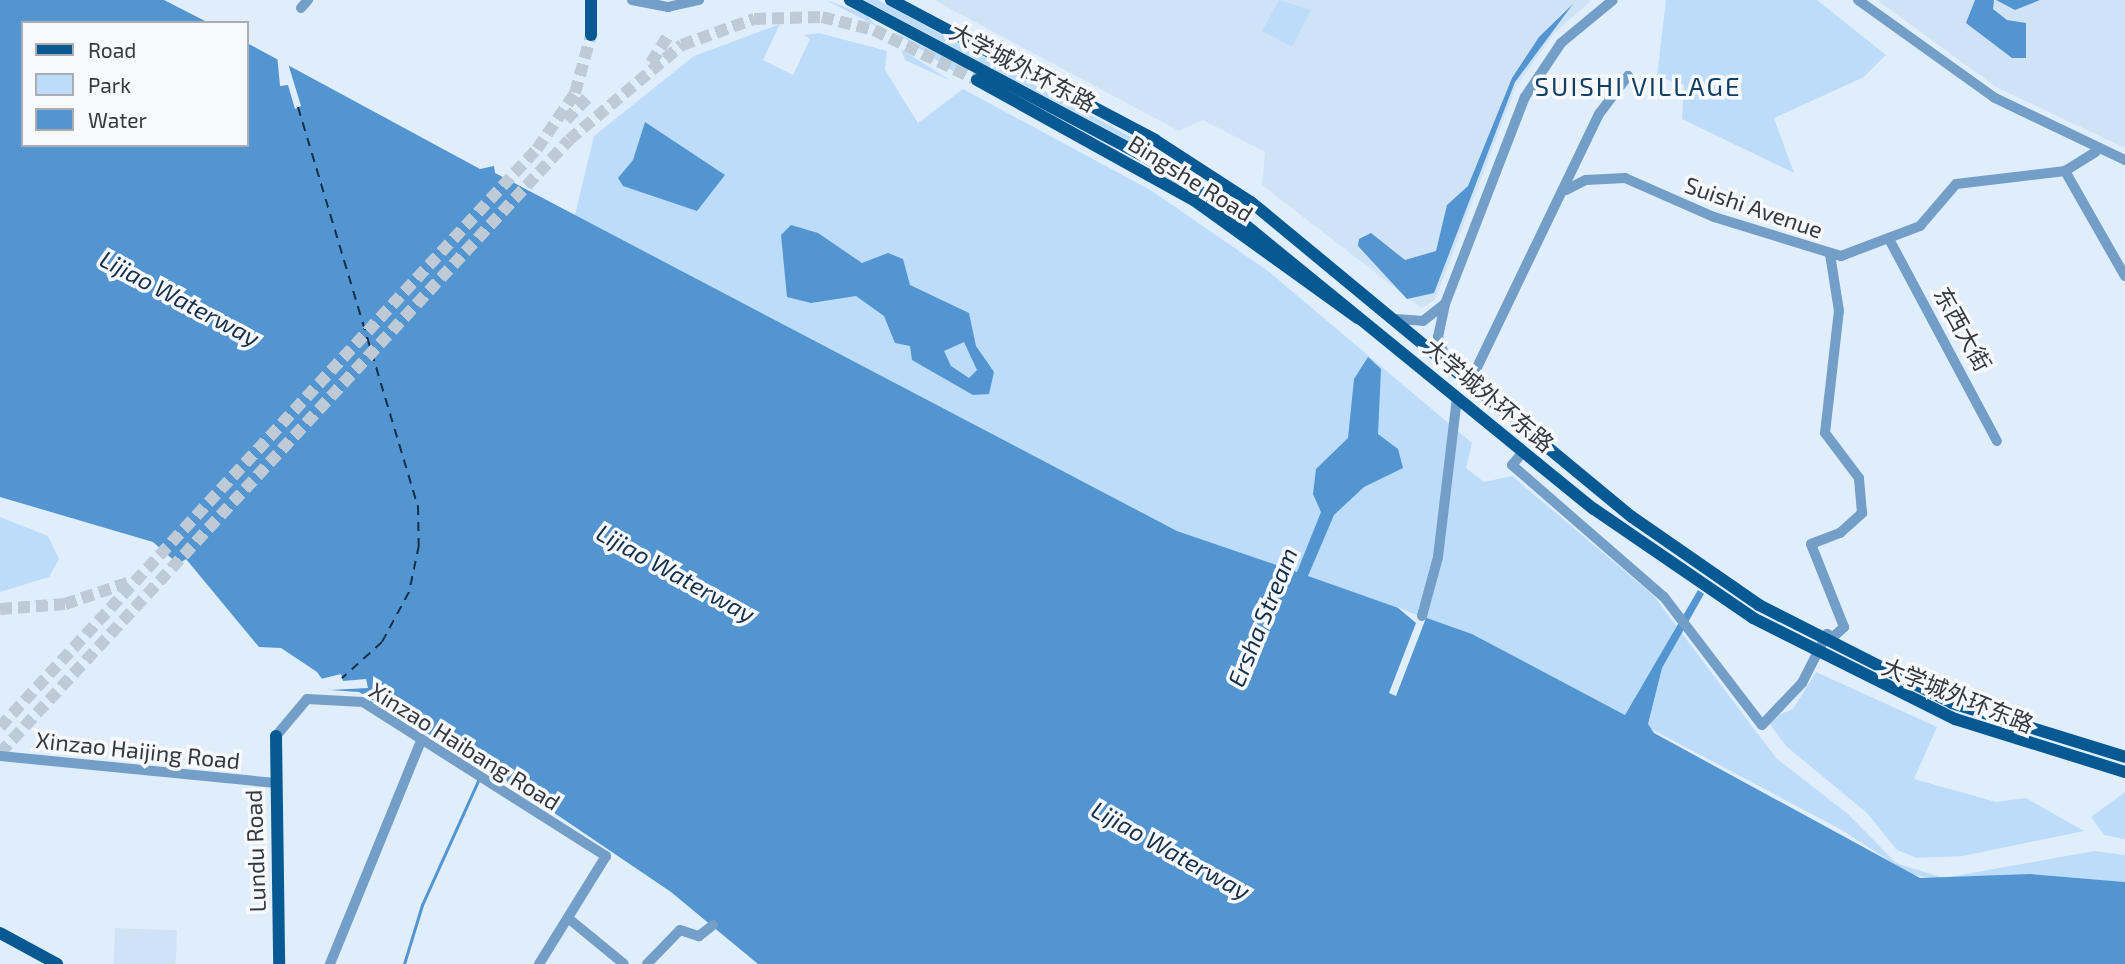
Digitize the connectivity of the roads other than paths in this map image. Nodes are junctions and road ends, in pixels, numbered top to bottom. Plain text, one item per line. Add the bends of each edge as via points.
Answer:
1 (592, 0) edge
2 (632, 0) edge
3 (699, 0) edge
4 (850, 0) edge
5 (891, 0) edge
6 (1613, 0) edge
7 (1858, 0) edge
8 (591, 35) tunnel mouth
9 (1628, 76) dead end
10 (977, 80) tunnel mouth
11 (1159, 142) junction
12 (2095, 152) dead end
13 (1150, 159) junction
14 (2125, 160) edge
15 (2065, 171) junction
16 (1566, 190) junction
17 (1281, 224) junction
18 (1889, 239) junction
19 (1269, 240) junction
20 (1830, 254) junction
21 (2125, 276) edge
22 (1445, 304) junction
23 (1396, 319) junction
24 (1374, 326) junction
25 (1447, 363) junction
26 (1470, 382) junction
27 (1457, 397) junction
28 (1997, 441) dead end
29 (1523, 452) junction
30 (1422, 617) dead end
31 (276, 736) joint
32 (421, 741) junction
33 (0, 756) edge
34 (2125, 757) edge
35 (2125, 772) edge
36 (273, 783) junction
37 (568, 918) junction
38 (713, 925) dead end
39 (0, 933) edge
40 (278, 961) edge
41 (55, 963) edge
42 (330, 964) edge
43 (539, 964) edge
44 (624, 964) edge
45 (647, 964) edge

1 - 8 main road
2 - 3 street via 668,8
4 - 13 main road, 大学城外环东路
5 - 11 main road, 大学城外环东路
6 - 22 street via 1560,43 1531,85
7 - 14 street via 1986,93
9 - 16 street via 1599,114
10 - 24 main road, Bingshe Road via 1195,201 1331,304
11 - 13 main road
11 - 17 main road, 大学城外环东路
12 - 15 street
13 - 19 main road, 大学城外环东路
15 - 18 street via 1956,184 1929,219
15 - 21 street
16 - 20 street, Suishi Avenue via 1594,178 1625,178 1714,217
16 - 26 street
17 - 19 main road via 1267,226
17 - 23 main road, 大学城外环东路
18 - 20 street via 1844,256
18 - 28 street, 东西大街
19 - 24 main road, 大学城外环东路
20 - 29 street, Suishi Avenue via 1839,311 1827,443 1859,478 1862,513 1844,530 1811,544 1845,623 1833,637 1827,634 1800,687 1762,725 1684,622 1513,465
22 - 23 street via 1423,321
22 - 25 street via 1438,337
23 - 25 main road, 大学城外环东路
24 - 27 main road, 大学城外环东路
25 - 26 main road, 大学城外环东路
26 - 34 main road, 大学城外环东路 via 1663,541 1780,618 1909,684 1996,720
27 - 29 main road, 大学城外环东路
27 - 30 street via 1438,557
29 - 35 main road, 大学城外环东路 via 1654,553 1778,634 1886,689 1998,736
31 - 32 street, Xinzao Haibang Road via 284,733 301,701 338,696 363,702
31 - 36 main road, Lundu Road
32 - 37 street, Xinzao Haibang Road via 606,856
32 - 42 street
33 - 36 street, Xinzao Haijing Road
36 - 40 main road, Lundu Road
37 - 43 street
37 - 44 street
38 - 45 street via 699,936 680,930
39 - 41 main road

